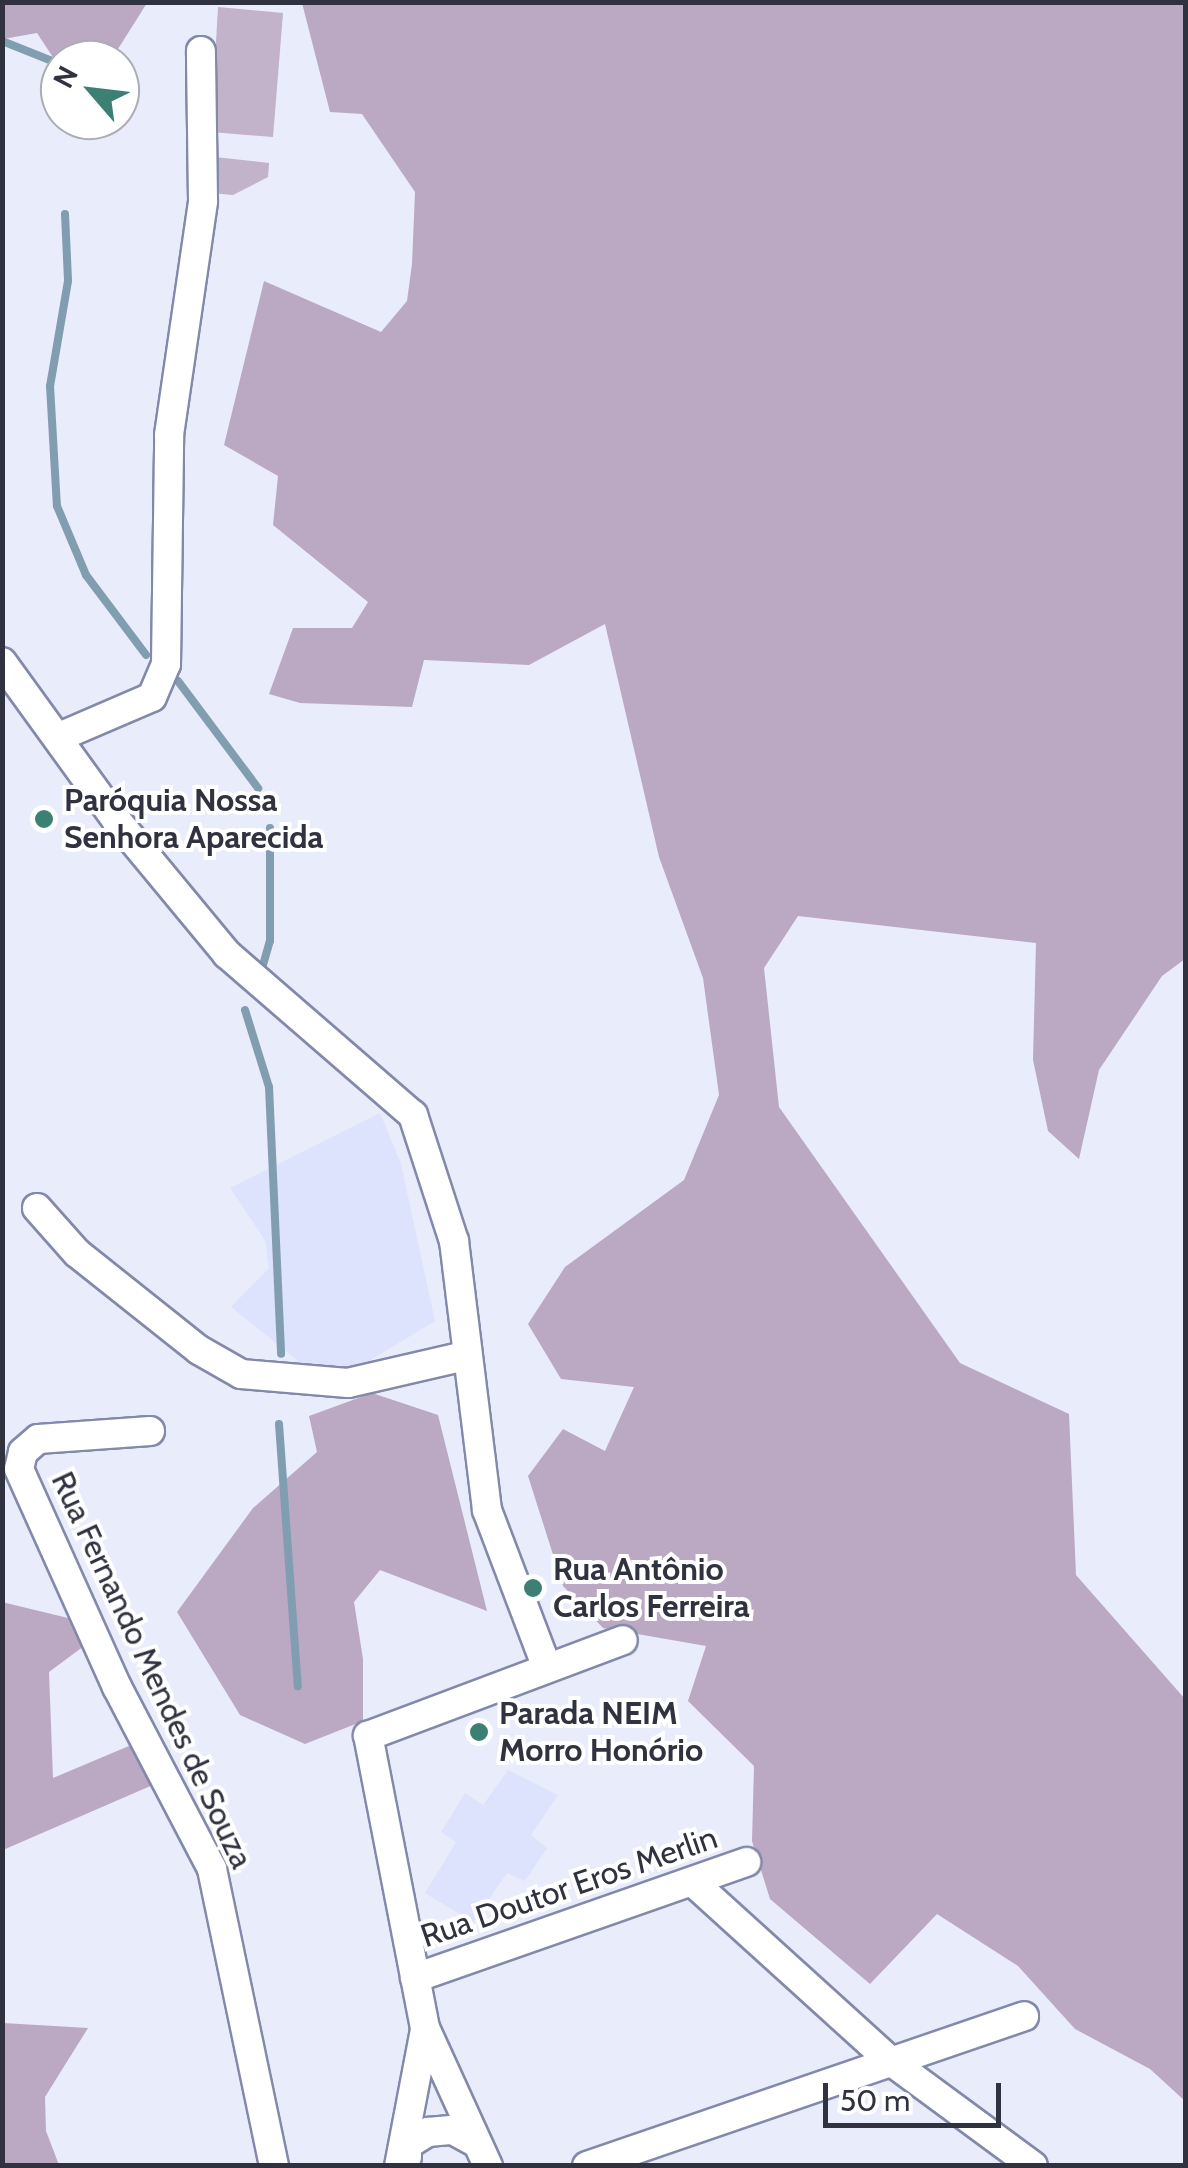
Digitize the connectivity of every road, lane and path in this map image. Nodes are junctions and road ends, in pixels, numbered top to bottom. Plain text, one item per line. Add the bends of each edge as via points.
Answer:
1 (201, 52) dead end
2 (2, 662) edge
3 (59, 737) junction
4 (37, 1208) dead end
5 (465, 1356) junction
6 (150, 1432) dead end
7 (623, 1640) dead end
8 (546, 1668) junction
9 (746, 1862) dead end
10 (694, 1883) junction
11 (415, 1978) junction
12 (1024, 2016) dead end
13 (425, 2028) junction
14 (888, 2059) junction
15 (482, 2154) edge
16 (404, 2159) edge
17 (274, 2166) edge
18 (587, 2166) edge
19 (1033, 2166) edge

1 - 3 street via 203,201 169,435 166,664 152,697
2 - 3 street
3 - 5 street via 116,821 228,954 413,1116 454,1241
4 - 5 street via 77,1253 199,1350 242,1374 348,1383
5 - 8 street via 487,1510
6 - 17 street, Rua Fernando Mendes de Souza via 38,1439 23,1452 19,1470 116,1687 212,1869
7 - 8 street
8 - 11 street via 368,1736
9 - 10 street, Rua Doutor Eros Merlin
10 - 11 street, Rua Doutor Eros Merlin
10 - 14 street
11 - 13 street
12 - 14 street
13 - 15 street
13 - 16 street
14 - 18 street
14 - 19 street
15 - 16 street via 453,2130 428,2132

